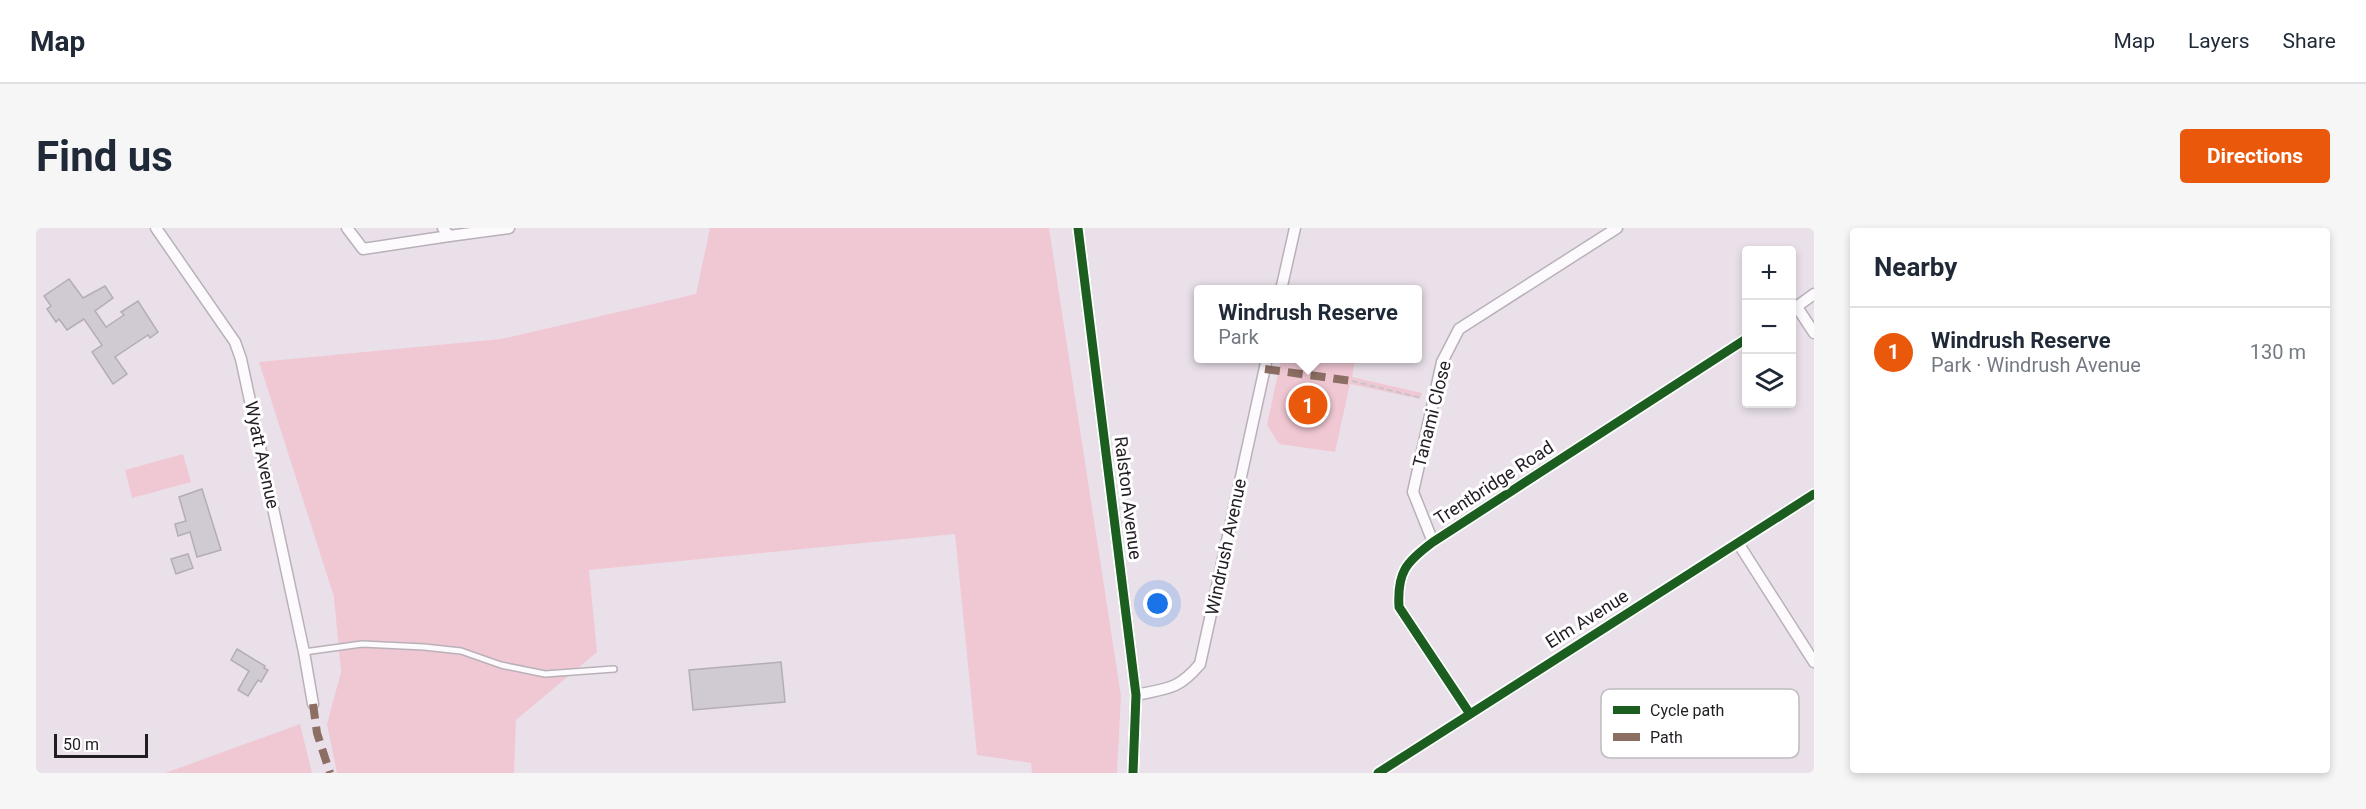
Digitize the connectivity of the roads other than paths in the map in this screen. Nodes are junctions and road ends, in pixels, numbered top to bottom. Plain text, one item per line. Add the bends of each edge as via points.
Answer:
1 (156, 228) edge
2 (347, 228) edge
3 (509, 228) edge
4 (1078, 228) edge
5 (1295, 228) edge
6 (1617, 228) edge
7 (446, 232) edge
8 (1282, 285) edge
9 (1814, 294) edge
10 (1796, 307) edge
11 (1796, 310) edge
12 (1814, 333) edge
13 (1742, 342) edge
14 (1266, 363) edge
15 (1814, 494) edge
16 (1433, 542) junction
17 (1738, 543) junction
18 (304, 652) junction
19 (1814, 662) edge
20 (614, 669) dead end
21 (1136, 695) junction
22 (313, 704) dead end
23 (1470, 714) junction
24 (1133, 773) edge
25 (1378, 773) edge

1 - 18 street, Wyatt Avenue via 235,342 241,359
2 - 7 street via 363,249
3 - 7 street
4 - 21 street, Ralston Avenue
5 - 8 street
6 - 16 street, Tanami Close via 1459,329 1442,362 1413,492
9 - 10 street
11 - 12 street
13 - 16 street, Trentbridge Road
14 - 21 street, Windrush Avenue via 1200,664 1175,687
15 - 17 street, Elm Avenue
16 - 23 street, Trentbridge Road via 1402,572 1398,607
17 - 19 street
17 - 23 street, Elm Avenue
18 - 20 lane via 362,644 403,646 460,651 545,674
18 - 22 street, Wyatt Avenue
21 - 24 street, Ralston Avenue
23 - 25 street, Elm Avenue

